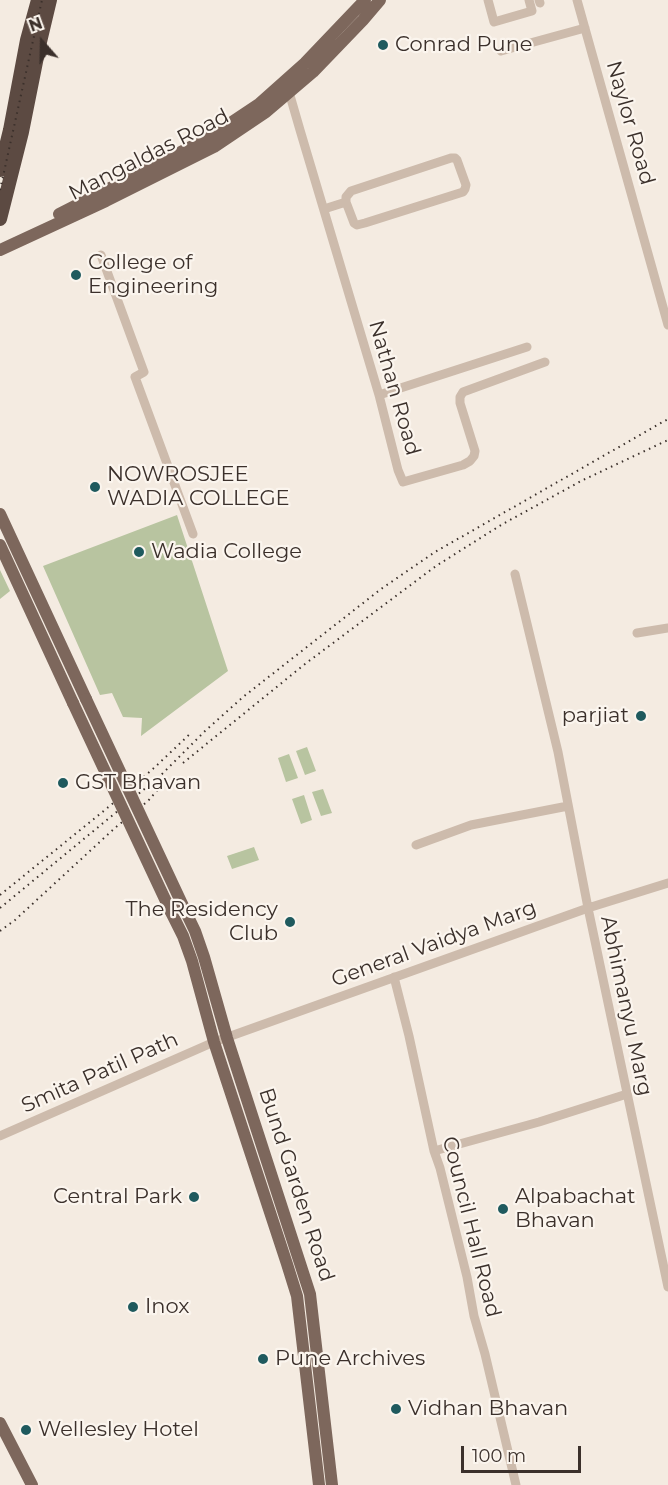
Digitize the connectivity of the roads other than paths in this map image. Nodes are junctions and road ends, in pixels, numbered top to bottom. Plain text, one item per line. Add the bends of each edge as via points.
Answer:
1 (38, 0) edge
2 (50, 0) edge
3 (365, 0) edge
4 (380, 0) edge
5 (488, 0) edge
6 (529, 0) edge
7 (577, 0) edge
8 (585, 28) junction
9 (501, 51) dead end
10 (285, 88) junction
11 (5, 128) edge
12 (0, 170) edge
13 (346, 202) junction
14 (324, 209) junction
15 (0, 219) edge
16 (0, 242) edge
17 (0, 250) edge
18 (101, 255) dead end
19 (668, 325) edge
20 (527, 347) dead end
21 (545, 362) dead end
22 (379, 394) junction
23 (0, 514) edge
24 (193, 534) dead end
25 (0, 545) edge
26 (515, 574) dead end
27 (668, 627) edge
28 (637, 633) dead end
29 (568, 806) junction
30 (416, 845) dead end
31 (668, 883) edge
32 (588, 908) junction
33 (394, 977) junction
34 (227, 1038) junction
35 (214, 1042) junction
36 (627, 1094) junction
37 (0, 1136) edge
38 (434, 1151) junction
39 (668, 1287) edge
40 (0, 1423) edge
41 (0, 1440) edge
42 (23, 1485) edge
43 (32, 1485) edge
44 (319, 1485) edge
45 (332, 1485) edge
46 (516, 1485) edge

1 - 11 highway
2 - 15 highway
3 - 10 main road, Mangaldas Road
4 - 10 main road, Mangaldas Road via 313,72
5 - 6 street via 494,22 532,11
7 - 8 street, Naylor Road
8 - 9 street
8 - 19 street, Naylor Road
10 - 14 street, Nathan Road
10 - 16 main road, Mangaldas Road via 210,137
10 - 17 main road, Mangaldas Road via 266,112 214,147
11 - 12 highway
13 - 13 street via 348,193 354,189 451,158 458,160 466,185 463,192 357,225
13 - 14 street
14 - 22 street, Nathan Road
18 - 24 street via 144,372 135,377
20 - 22 street
21 - 22 street, Nathan Road via 463,392 460,403 474,456 463,465 403,482
23 - 34 main road, Bund Garden Road, bridge via 195,931
25 - 35 main road, Bund Garden Road, bridge via 183,936
26 - 29 street, Abhimanyu Marg
27 - 28 street
29 - 30 street via 471,825
29 - 32 street, Abhimanyu Marg
31 - 32 street, General Vaidya Marg
32 - 33 street, General Vaidya Marg
32 - 36 street, Abhimanyu Marg
33 - 34 street, General Vaidya Marg
33 - 38 street, Council Hall Road
34 - 35 street, General Vaidya Marg
34 - 45 main road, Bund Garden Road via 310,1294
35 - 37 street, Smita Patil Path
35 - 44 main road, Bund Garden Road via 297,1296
36 - 38 street
36 - 39 street, Abhimanyu Marg
38 - 46 street, Council Hall Road
40 - 43 main road
41 - 42 main road

